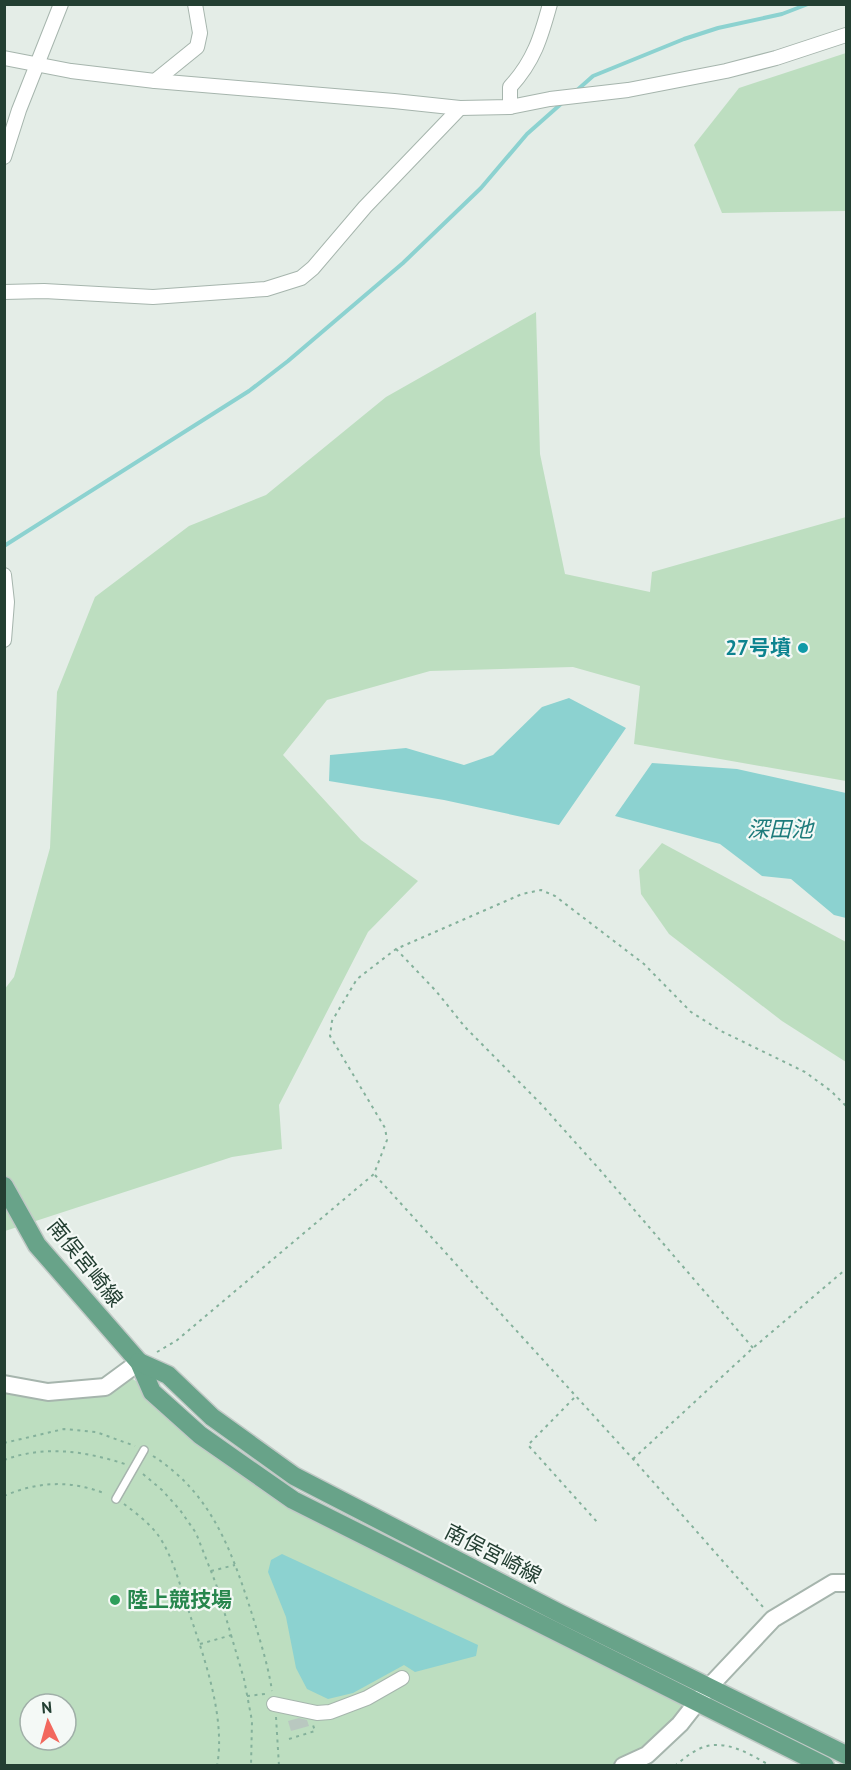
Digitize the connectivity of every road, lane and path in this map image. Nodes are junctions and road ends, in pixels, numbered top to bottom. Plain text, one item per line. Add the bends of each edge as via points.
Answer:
1 (61, 4) edge
2 (195, 4) edge
3 (550, 4) edge
4 (846, 35) edge
5 (4, 58) edge
6 (37, 64) junction
7 (154, 81) junction
8 (510, 107) junction
9 (460, 108) junction
10 (4, 157) edge
11 (4, 292) edge
12 (4, 575) edge
13 (4, 640) edge
14 (396, 949) junction
15 (846, 1106) edge
16 (374, 1174) junction
17 (4, 1186) edge
18 (846, 1269) edge
19 (753, 1348) junction
20 (139, 1362) junction
21 (4, 1384) edge
22 (575, 1397) junction
23 (4, 1443) edge
24 (144, 1450) junction
25 (633, 1459) junction
26 (4, 1460) edge
27 (133, 1469) junction
28 (4, 1496) edge
29 (116, 1499) junction
30 (598, 1523) dead end
31 (236, 1565) junction
32 (211, 1571) junction
33 (846, 1583) edge
34 (774, 1619) junction
35 (232, 1635) junction
36 (200, 1644) junction
37 (402, 1678) dead end
38 (704, 1694) junction
39 (247, 1696) junction
40 (274, 1704) joint
41 (310, 1711) junction
42 (289, 1738) dead end
43 (846, 1755) edge
44 (218, 1766) edge
45 (251, 1766) edge
46 (279, 1766) edge
47 (623, 1766) edge
48 (675, 1766) edge
49 (771, 1766) edge
50 (825, 1766) edge

1 - 6 street
2 - 7 street via 200,33 197,47
3 - 8 street via 532,59 510,87
4 - 8 street via 726,71
5 - 6 street
6 - 7 street
6 - 10 street
7 - 9 street
8 - 9 street
9 - 11 street via 302,278 266,289 153,297
12 - 13 street
14 - 15 path via 522,894 541,890 555,896 644,964 691,1012 805,1072
14 - 16 path via 357,979 332,1021 330,1036 385,1128 387,1140
14 - 19 path via 586,1154
16 - 20 path via 176,1341
16 - 22 path
17 - 20 main road, 南俣宮崎線 via 37,1245
18 - 19 path
19 - 25 path
20 - 21 street via 105,1387 48,1392
20 - 38 main road, 南俣宮崎線 via 152,1392 160,1400 200,1435 293,1500
22 - 25 path
22 - 30 path via 528,1445
23 - 24 path via 64,1429 96,1432
24 - 27 lane
24 - 31 path via 169,1466 201,1498
25 - 34 path
26 - 27 path via 49,1450 72,1451 97,1455
27 - 29 lane
27 - 32 path via 146,1476 180,1510 196,1533
28 - 29 path via 35,1485 58,1483 81,1485
29 - 36 path via 158,1535
31 - 32 path
31 - 39 path via 273,1693
32 - 35 path
33 - 34 street via 833,1583
34 - 38 street
35 - 36 path
35 - 39 path
36 - 44 path via 216,1713
37 - 41 street via 365,1706
38 - 43 main road, 南俣宮崎線
38 - 47 street via 647,1755
38 - 50 main road, 南俣宮崎線
39 - 45 path via 252,1721
40 - 41 street
40 - 46 path
41 - 42 path via 315,1731
48 - 49 path via 697,1749 712,1744 740,1749

